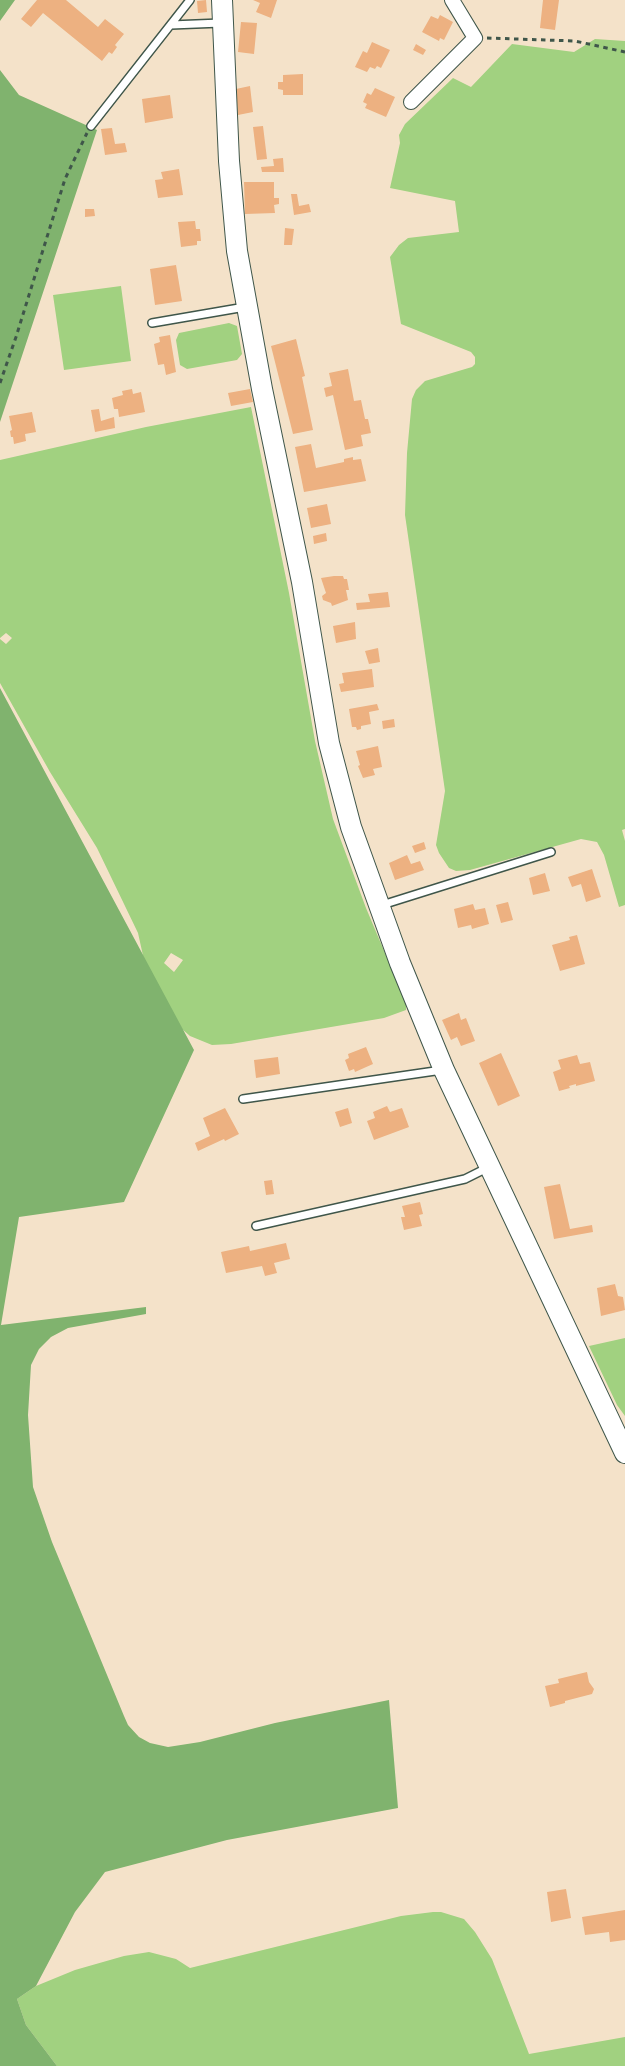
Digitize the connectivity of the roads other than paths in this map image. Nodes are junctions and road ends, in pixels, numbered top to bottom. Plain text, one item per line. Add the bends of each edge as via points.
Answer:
1 (190, 0) edge
2 (222, 0) edge
3 (452, 0) edge
4 (224, 23) junction
5 (171, 25) junction
6 (411, 102) dead end
7 (91, 126) road end
8 (247, 307) junction
9 (152, 323) dead end
10 (551, 852) dead end
11 (380, 906) junction
12 (444, 1070) junction
13 (243, 1100) dead end
14 (491, 1166) junction
15 (256, 1226) dead end
16 (625, 1453) edge

1 - 5 lane
2 - 4 street
3 - 6 street via 475,38
4 - 5 lane
4 - 8 street via 229,160 237,251
5 - 7 lane
8 - 9 lane
8 - 11 street via 302,582 329,743 351,827
10 - 11 lane
11 - 12 street
12 - 13 lane
12 - 14 street
14 - 15 lane via 465,1179
14 - 16 street

